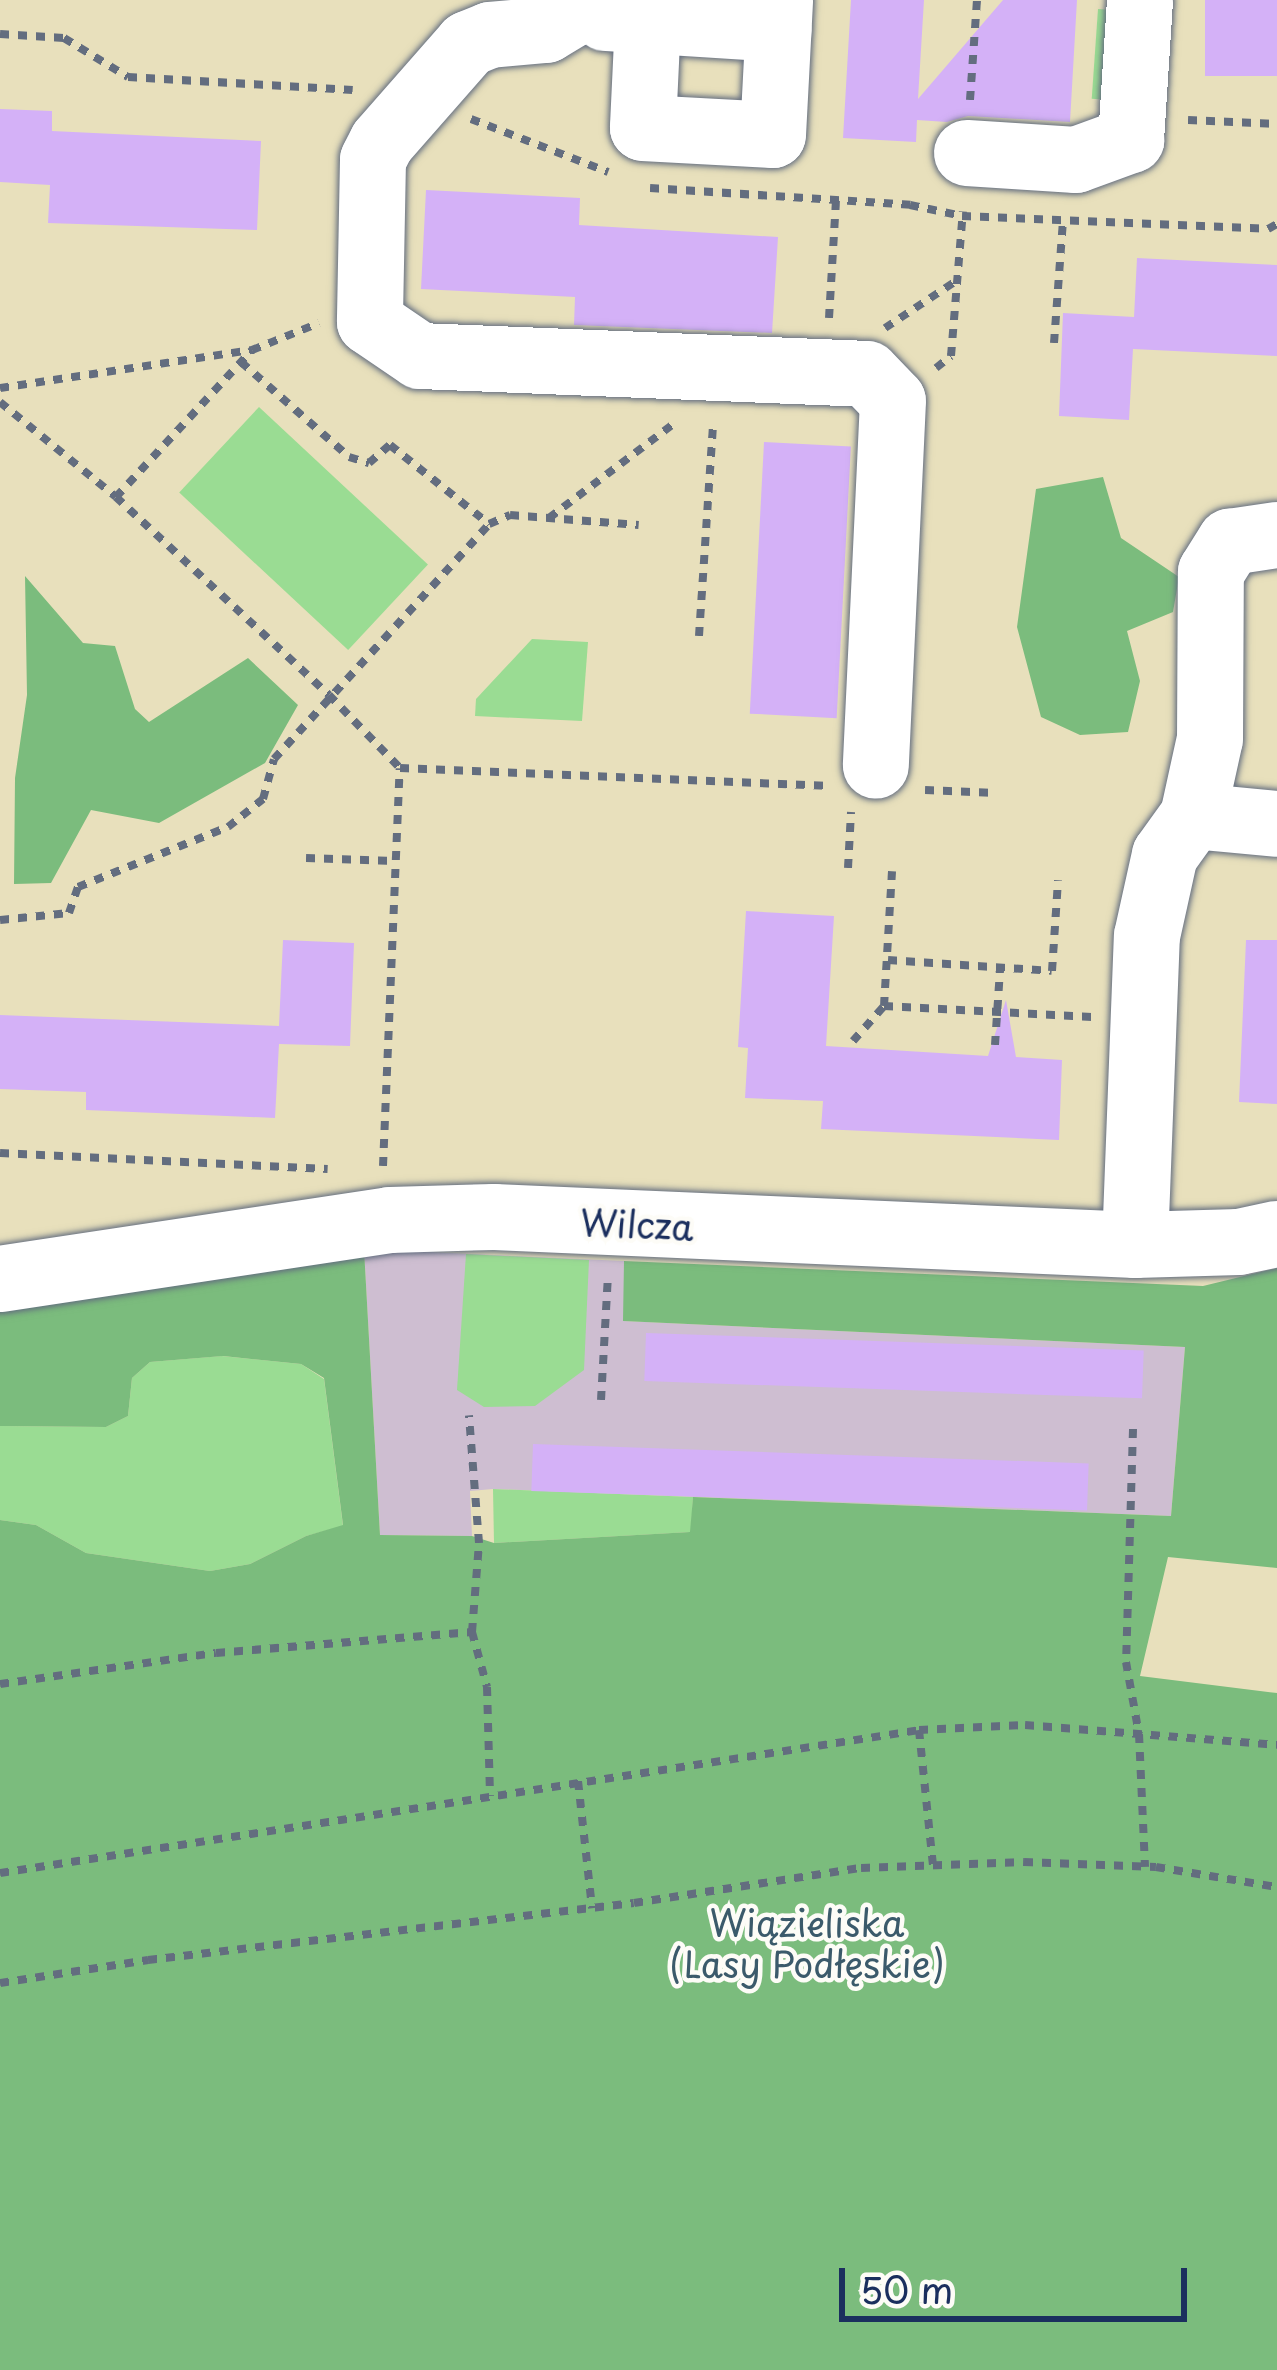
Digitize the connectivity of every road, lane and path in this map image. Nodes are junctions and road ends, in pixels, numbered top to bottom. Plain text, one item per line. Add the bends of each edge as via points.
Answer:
1 (1140, 0) edge
2 (572, 8) edge
3 (780, 15) edge
4 (648, 20) junction
5 (0, 34) edge
6 (419, 100) junction
7 (1133, 116) junction
8 (1277, 124) edge
9 (622, 177) dead end
10 (641, 184) dead end
11 (964, 185) junction
12 (836, 200) junction
13 (1063, 220) junction
14 (1277, 224) edge
15 (371, 303) junction
16 (1054, 343) dead end
17 (252, 350) junction
18 (241, 362) junction
19 (800, 371) junction
20 (867, 374) junction
21 (716, 381) junction
22 (0, 388) edge
23 (0, 403) edge
24 (116, 497) junction
25 (548, 518) junction
26 (489, 524) junction
27 (639, 525) dead end
28 (1277, 535) edge
29 (699, 636) dead end
30 (329, 695) junction
31 (400, 768) junction
32 (867, 786) junction
33 (997, 793) dead end
34 (1193, 816) junction
35 (1277, 824) edge
36 (306, 858) dead end
37 (395, 861) junction
38 (848, 868) dead end
39 (892, 871) dead end
40 (1058, 880) dead end
41 (0, 920) edge
42 (888, 960) junction
43 (1000, 970) junction
44 (884, 1006) junction
45 (998, 1012) junction
46 (1144, 1020) junction
47 (853, 1041) dead end
48 (995, 1045) dead end
49 (0, 1153) edge
50 (341, 1170) dead end
51 (362, 1172) dead end
52 (611, 1223) junction
53 (1277, 1234) edge
54 (1135, 1245) junction
55 (0, 1280) edge
56 (601, 1400) dead end
57 (469, 1415) dead end
58 (1133, 1430) dead end
59 (472, 1632) junction
60 (0, 1684) edge
61 (919, 1730) junction
62 (1139, 1734) junction
63 (1277, 1745) edge
64 (578, 1781) junction
65 (490, 1796) junction
66 (933, 1866) junction
67 (1145, 1867) junction
68 (0, 1873) edge
69 (1277, 1887) edge
70 (592, 1908) junction
71 (0, 1983) edge

1 - 7 street
2 - 4 street
2 - 6 street via 547,30 490,34 468,44
3 - 4 street
3 - 4 street via 773,135 643,128
5 - 6 path via 64,38 128,77 396,92
6 - 9 path
6 - 15 street via 373,160
7 - 8 path
7 - 11 street via 1131,140
10 - 12 path
11 - 12 path via 910,205
11 - 13 path
11 - 20 path via 951,356 930,373
12 - 19 path via 828,325
13 - 14 path
13 - 16 path
15 - 17 path
15 - 21 street via 370,322 419,356
17 - 18 path
17 - 22 path
18 - 24 path
18 - 26 path via 349,457 369,463 390,445
19 - 20 street
19 - 21 street
20 - 32 street via 893,401
21 - 25 path
21 - 29 path
23 - 24 path
24 - 30 path
25 - 26 path via 511,515
25 - 27 path
26 - 30 path
28 - 34 street via 1230,542 1211,572 1210,739
30 - 31 path
30 - 41 path via 274,759 263,799 228,827 78,887 69,913
31 - 32 path
31 - 37 path
32 - 33 path
32 - 38 path
34 - 35 street
34 - 46 street via 1165,855 1156,885
36 - 37 path
37 - 51 path via 383,1173
39 - 42 path
40 - 43 path via 1052,971
42 - 43 path
42 - 44 path
43 - 45 path
44 - 45 path
44 - 47 path
45 - 46 path
45 - 48 path
46 - 54 street
49 - 50 path
52 - 54 street, Wilcza
52 - 55 street, Wilcza via 390,1220
52 - 56 path
53 - 54 street, Wilcza
57 - 59 path via 479,1543
58 - 62 path via 1126,1662
59 - 60 path via 216,1653
59 - 65 path via 487,1687
61 - 62 path
61 - 64 path
61 - 66 path
62 - 63 path
62 - 67 path
64 - 65 path
64 - 70 path
65 - 68 path
66 - 67 path
66 - 70 path via 861,1868
67 - 69 path
70 - 71 path

